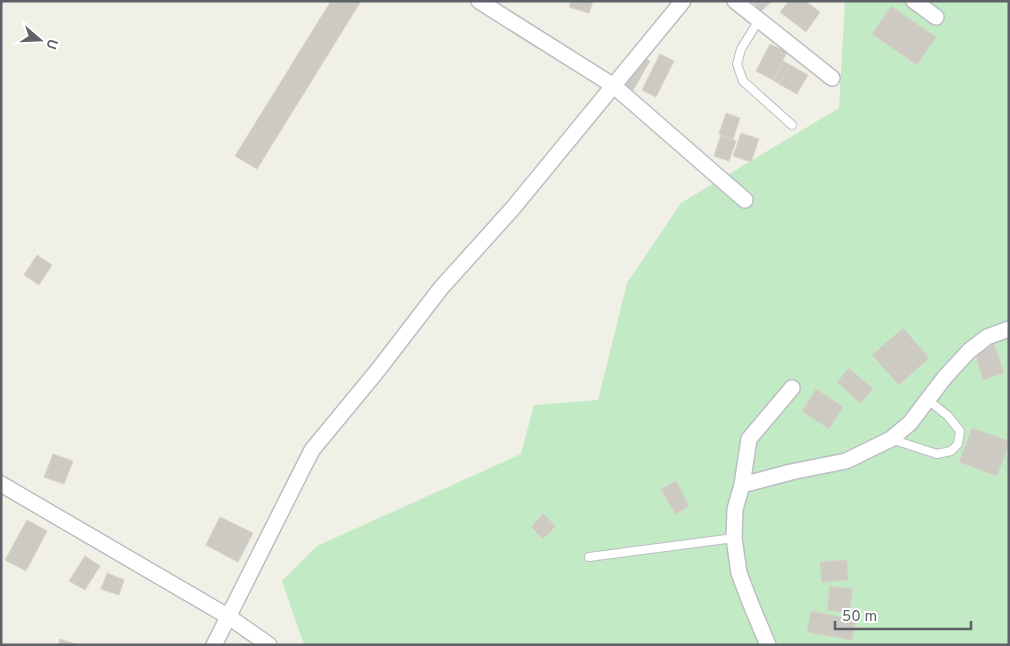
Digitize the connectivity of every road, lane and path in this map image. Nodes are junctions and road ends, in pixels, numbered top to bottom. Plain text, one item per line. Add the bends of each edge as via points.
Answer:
1 (479, 1) edge
2 (684, 1) edge
3 (736, 1) edge
4 (914, 1) edge
5 (936, 17) dead end
6 (759, 20) junction
7 (832, 78) dead end
8 (614, 86) junction
9 (792, 125) dead end
10 (745, 200) dead end
11 (1009, 329) edge
12 (792, 388) dead end
13 (927, 399) junction
14 (891, 439) junction
15 (1, 484) edge
16 (742, 485) junction
17 (734, 538) junction
18 (589, 557) dead end
19 (229, 617) junction
20 (214, 645) edge
21 (269, 645) edge
22 (768, 645) edge

1 - 8 street
2 - 8 street
3 - 6 street
4 - 5 street
6 - 7 street
6 - 9 lane via 741,49 737,64 743,81
8 - 10 street
8 - 19 street via 513,208 441,288 312,450
11 - 13 street via 987,337 969,351
12 - 16 street via 749,439
13 - 14 street via 910,423
13 - 14 lane via 960,431 958,444 951,451 937,454
14 - 16 street via 846,462
15 - 19 street
16 - 17 street via 735,510
17 - 18 lane
17 - 22 street via 739,573
19 - 20 street
19 - 21 street

